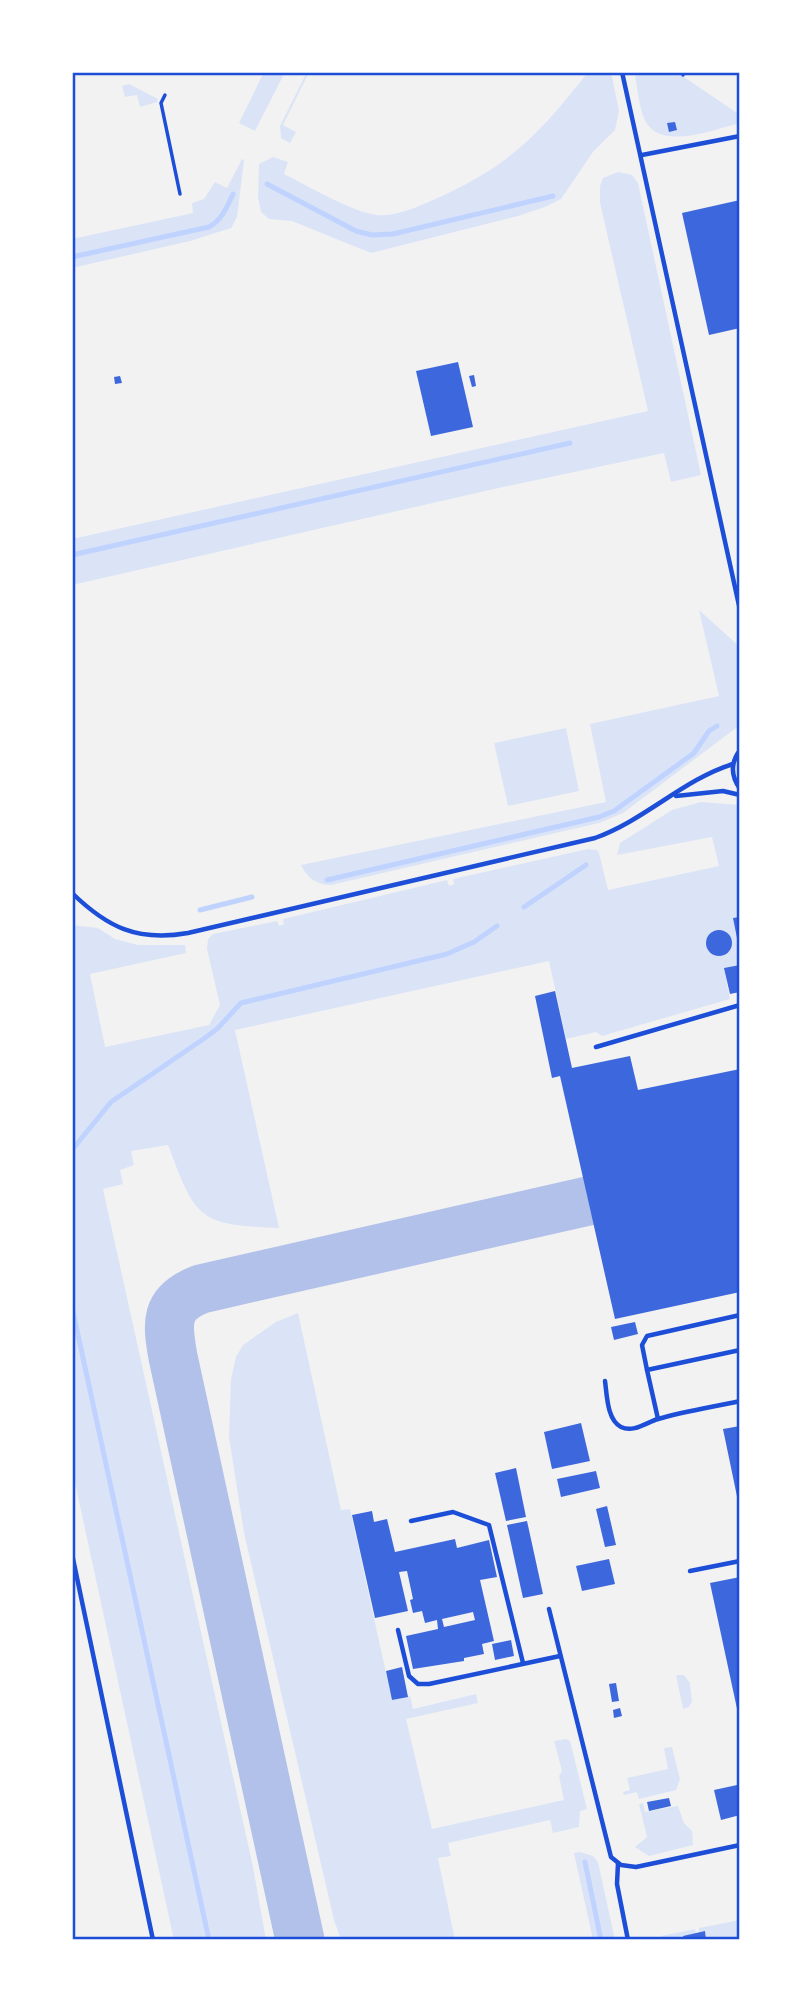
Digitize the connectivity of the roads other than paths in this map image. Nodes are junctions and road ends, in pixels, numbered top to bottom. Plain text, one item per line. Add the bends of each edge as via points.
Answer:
1 (622, 72) edge
2 (740, 136) edge
3 (642, 155) junction
4 (738, 587) edge
5 (739, 601) edge
6 (740, 610) edge
7 (740, 750) edge
8 (733, 764) junction
9 (740, 789) edge
10 (740, 794) edge
11 (671, 797) junction
12 (72, 892) edge
13 (740, 1005) edge
14 (596, 1047) dead end
15 (740, 1315) edge
16 (740, 1350) edge
17 (648, 1370) junction
18 (605, 1381) dead end
19 (740, 1401) edge
20 (658, 1419) junction
21 (411, 1521) dead end
22 (72, 1554) edge
23 (740, 1561) edge
24 (690, 1571) dead end
25 (550, 1609) dead end
26 (398, 1630) dead end
27 (560, 1656) junction
28 (523, 1662) junction
29 (740, 1845) edge
30 (618, 1863) junction
31 (153, 1940) edge
32 (628, 1940) edge

1 - 3 lane
2 - 3 lane
3 - 4 lane
4 - 5 lane
5 - 6 lane
7 - 8 lane
8 - 9 lane via 734,781
8 - 11 lane via 712,771
10 - 11 lane via 723,791
11 - 12 lane via 595,838 188,933 124,930 105,922
13 - 14 lane
15 - 17 lane via 647,1336 642,1345
16 - 17 lane
17 - 20 lane
18 - 20 lane via 611,1414 621,1427 638,1427
19 - 20 lane
21 - 28 lane via 457,1512 488,1525
22 - 31 lane
23 - 24 lane
25 - 27 lane
26 - 28 lane via 409,1676 418,1684
27 - 28 lane
27 - 30 lane via 608,1850
29 - 30 lane via 643,1866
30 - 32 lane via 617,1884

